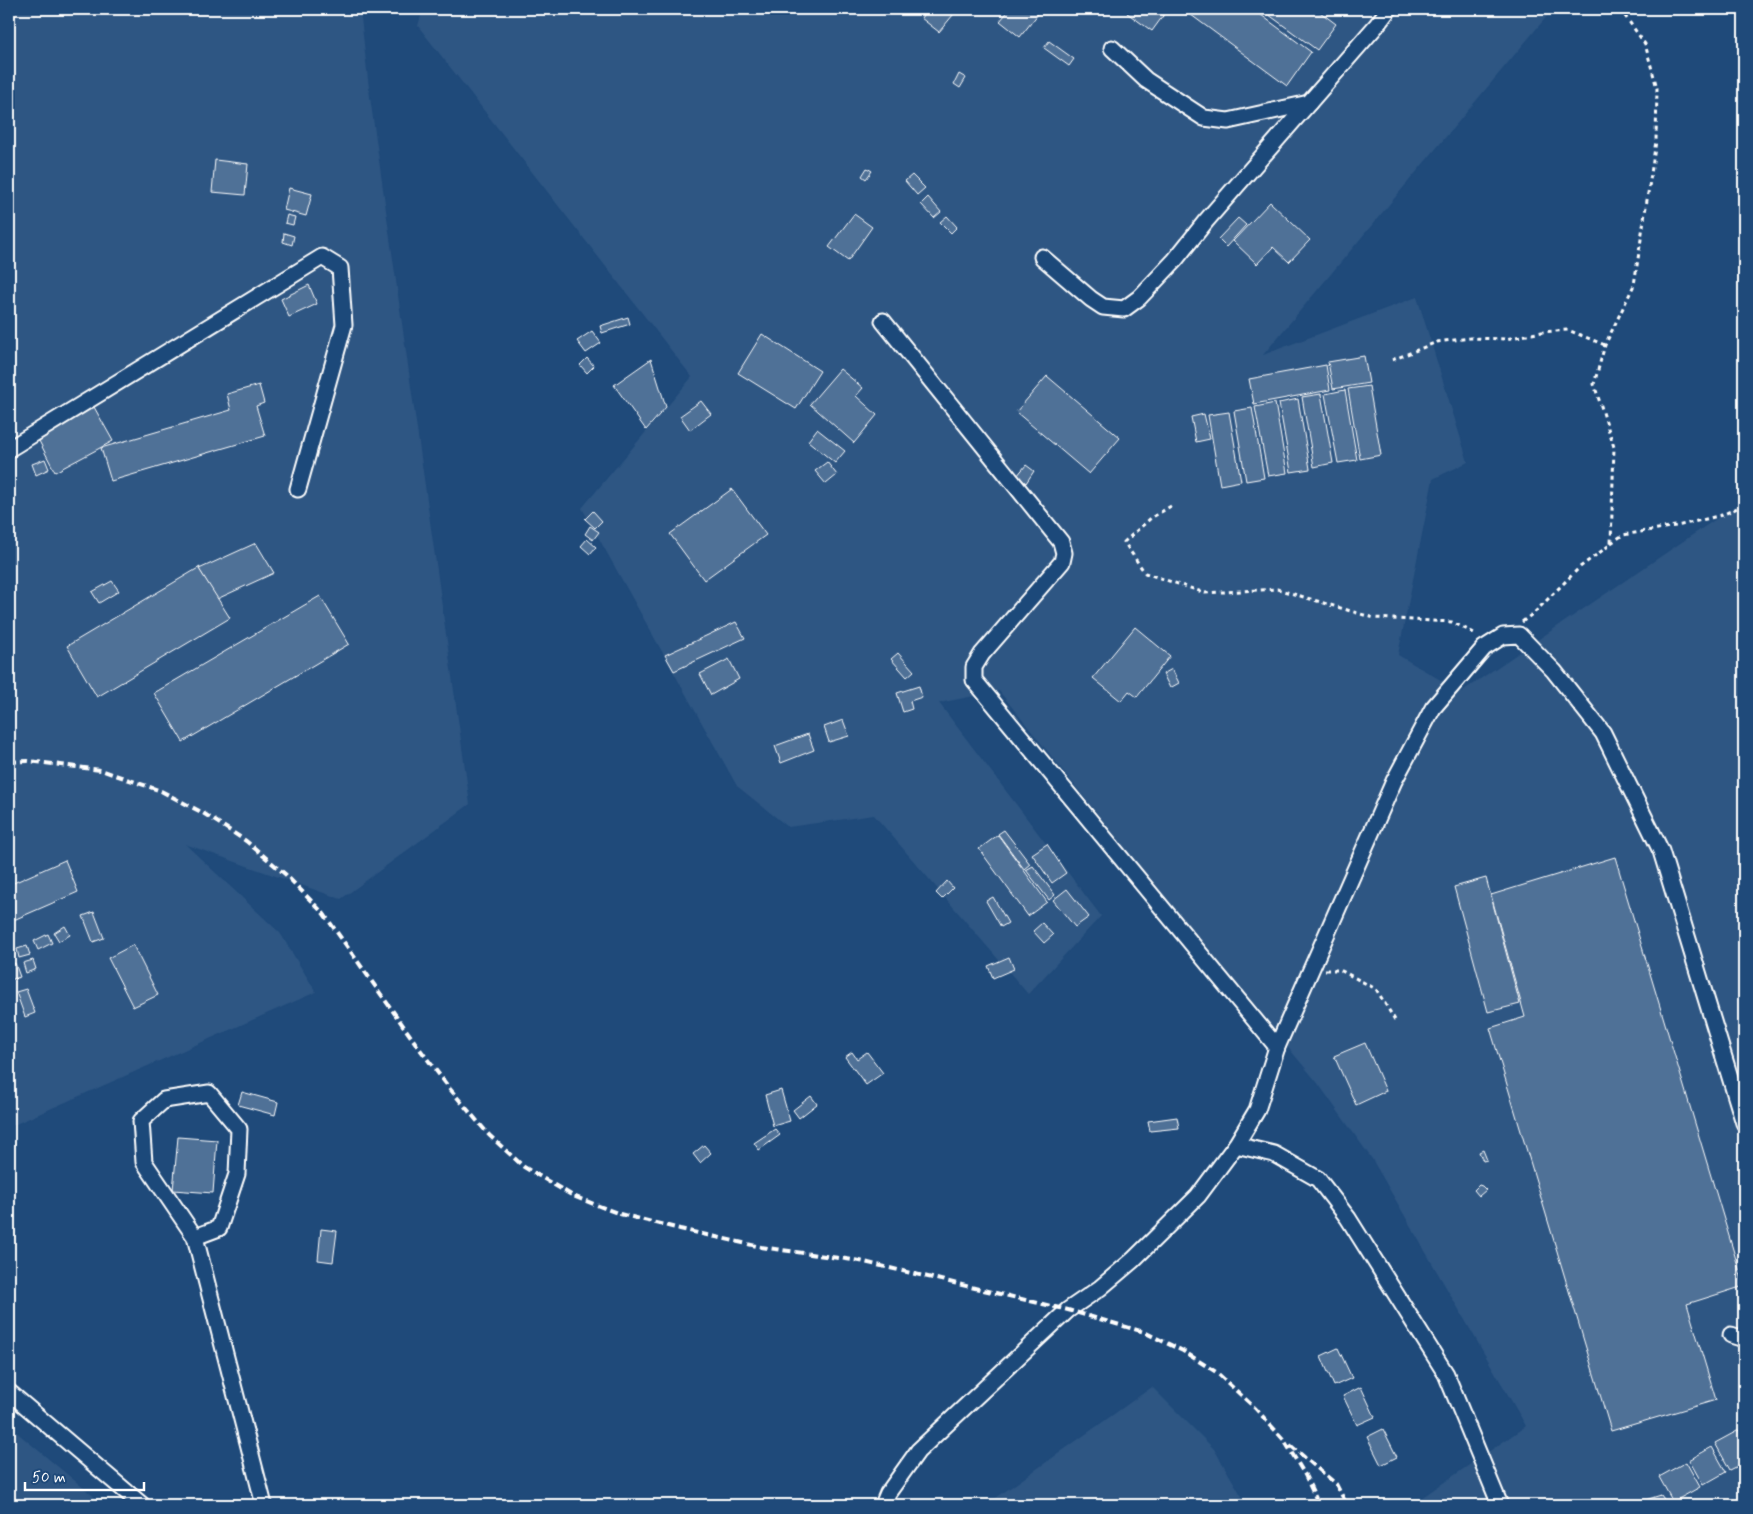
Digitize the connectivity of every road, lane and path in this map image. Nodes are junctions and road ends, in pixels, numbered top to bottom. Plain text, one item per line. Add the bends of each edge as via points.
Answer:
1 (1389, 9) edge
2 (1620, 9) edge
3 (1729, 9) edge
4 (1744, 17) edge
5 (1112, 48) dead end
6 (1309, 103) junction
7 (1042, 257) dead end
8 (884, 321) dead end
9 (1605, 345) junction
10 (1392, 360) dead end
11 (9, 449) edge
12 (298, 489) dead end
13 (1744, 505) edge
14 (1171, 506) dead end
15 (1611, 544) junction
16 (1503, 636) junction
17 (1312, 969) junction
18 (1395, 1020) dead end
19 (1277, 1048) junction
20 (1744, 1122) edge
21 (1236, 1145) junction
22 (195, 1237) junction
23 (9, 1392) edge
24 (142, 1505) edge
25 (264, 1505) edge
26 (883, 1505) edge
27 (1500, 1505) edge

1 - 6 street
2 - 9 path via 1645,44 1657,88 1656,141 1634,285
3 - 4 path
5 - 6 street via 1146,80 1204,118 1228,121
6 - 7 street via 1175,260 1124,309 1103,307
8 - 19 street via 1061,542 1064,552 1062,562 982,654 974,667 974,680
9 - 10 path via 1568,330 1506,339 1470,338 1437,342
9 - 15 path via 1594,384 1614,447
11 - 12 street via 322,257 340,268 344,325
13 - 15 path via 1722,515 1682,525 1623,535
14 - 16 path via 1151,518 1124,542 1145,572 1205,593 1277,589 1374,618 1452,622 1474,633
15 - 16 path via 1580,567 1535,612
16 - 17 street via 1484,648 1433,708 1394,781
16 - 20 street via 1519,635 1603,733 1661,851
17 - 18 path via 1340,970 1376,989
17 - 19 street
19 - 21 street via 1257,1110
21 - 26 street via 1198,1196 1134,1260 1068,1310 918,1451
21 - 27 street via 1274,1154 1318,1180 1348,1218 1446,1374
22 - 22 street via 220,1228 237,1174 239,1129 209,1093 164,1100 141,1121 144,1162
22 - 25 street
23 - 24 street

